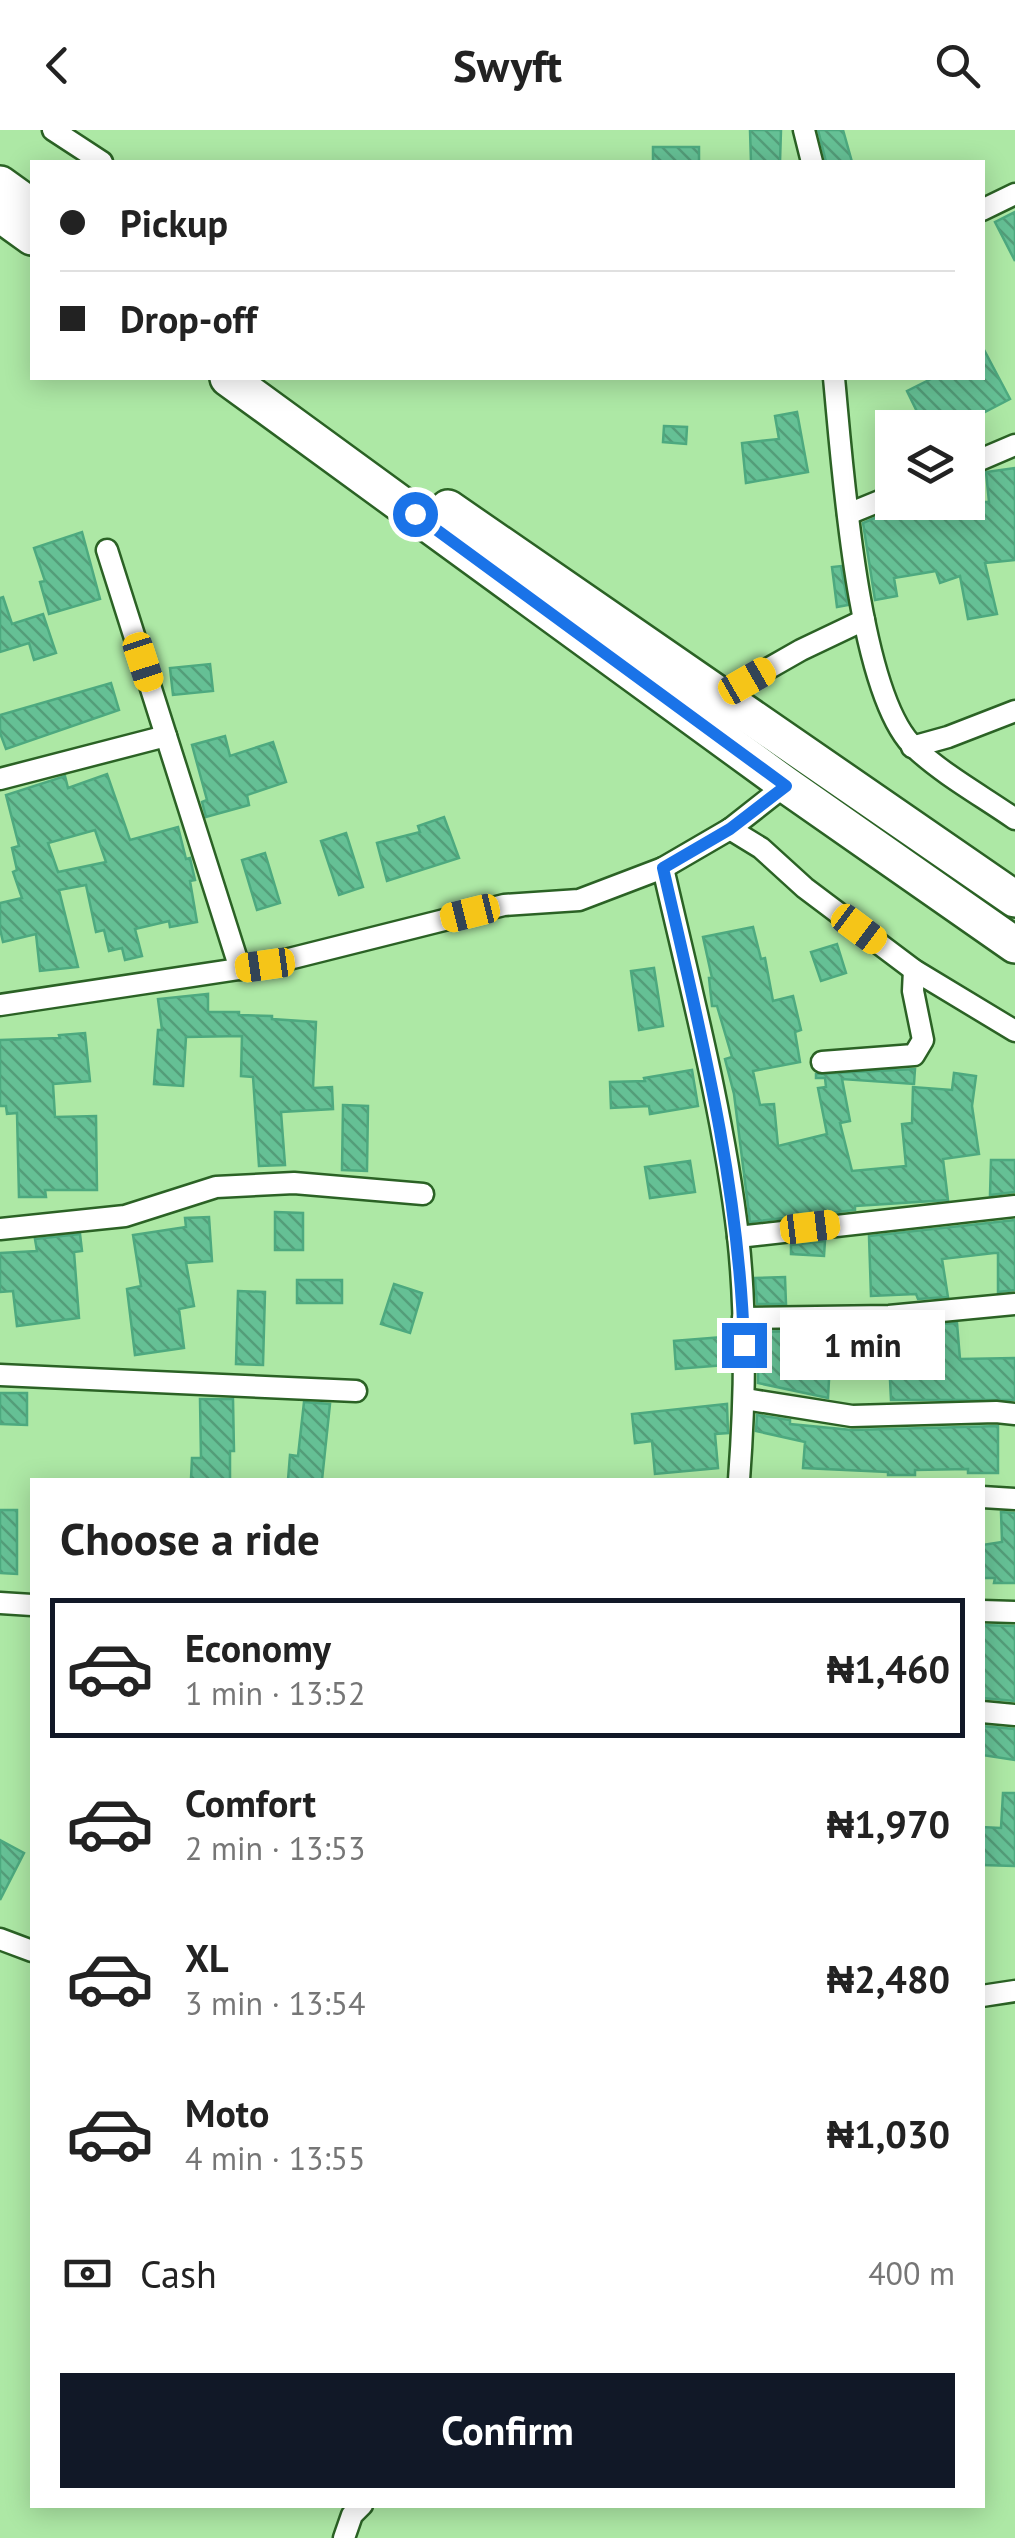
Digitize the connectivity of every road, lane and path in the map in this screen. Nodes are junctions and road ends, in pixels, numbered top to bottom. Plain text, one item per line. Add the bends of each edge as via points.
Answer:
1 (53, 130) edge
2 (804, 130) edge
3 (99, 160) edge
4 (812, 160) edge
5 (0, 184) edge
6 (1015, 194) edge
7 (30, 206) edge
8 (985, 209) edge
9 (0, 214) edge
10 (30, 236) edge
11 (231, 380) edge
12 (269, 380) edge
13 (834, 380) edge
14 (1015, 445) edge
15 (985, 458) edge
16 (875, 503) edge
17 (848, 514) junction
18 (449, 524) junction
19 (108, 550) dead end
20 (864, 620) junction
21 (720, 696) junction
22 (1015, 711) edge
23 (166, 736) junction
24 (912, 747) junction
25 (0, 779) edge
26 (786, 786) junction
27 (1015, 819) edge
28 (730, 829) junction
29 (663, 868) junction
30 (1015, 899) edge
31 (1015, 945) edge
32 (240, 969) junction
33 (914, 970) junction
34 (0, 1005) edge
35 (1015, 1032) edge
36 (822, 1062) dead end
37 (423, 1194) dead end
38 (1015, 1206) edge
39 (0, 1229) edge
40 (738, 1236) junction
41 (1015, 1304) edge
42 (743, 1318) junction
43 (0, 1375) edge
44 (356, 1391) dead end
45 (745, 1399) junction
46 (1015, 1414) edge
47 (739, 1478) edge
48 (985, 1497) edge
49 (1015, 1498) edge
50 (0, 1603) edge
51 (30, 1605) edge
52 (985, 1610) edge
53 (1015, 1612) edge
54 (985, 1712) edge
55 (1015, 1715) edge
56 (0, 1940) edge
57 (30, 1950) edge
58 (1015, 1991) edge
59 (985, 1996) edge
60 (359, 2508) edge
61 (344, 2538) edge

1 - 3 street
2 - 4 street
5 - 7 highway
6 - 8 street
9 - 10 highway
11 - 18 highway
12 - 18 highway
13 - 17 street
14 - 15 street
16 - 17 street
17 - 20 street
18 - 21 highway
18 - 26 highway
19 - 23 street
20 - 21 street
20 - 24 street via 883,696
21 - 30 highway
22 - 24 street
23 - 25 street
23 - 32 street
24 - 27 street
26 - 28 street
26 - 31 highway
28 - 29 street
28 - 33 street
29 - 32 street via 579,900 504,905
29 - 40 street via 717,1104
32 - 34 street
33 - 35 street
33 - 36 street via 923,1040 914,1055
37 - 39 street via 294,1183 216,1187 125,1216
38 - 40 street
40 - 42 street
41 - 42 street via 889,1316
42 - 45 street
43 - 44 street
45 - 46 street via 852,1416
45 - 47 street
48 - 49 street
50 - 51 street
52 - 53 street
54 - 55 street
56 - 57 street
58 - 59 street
60 - 61 street

